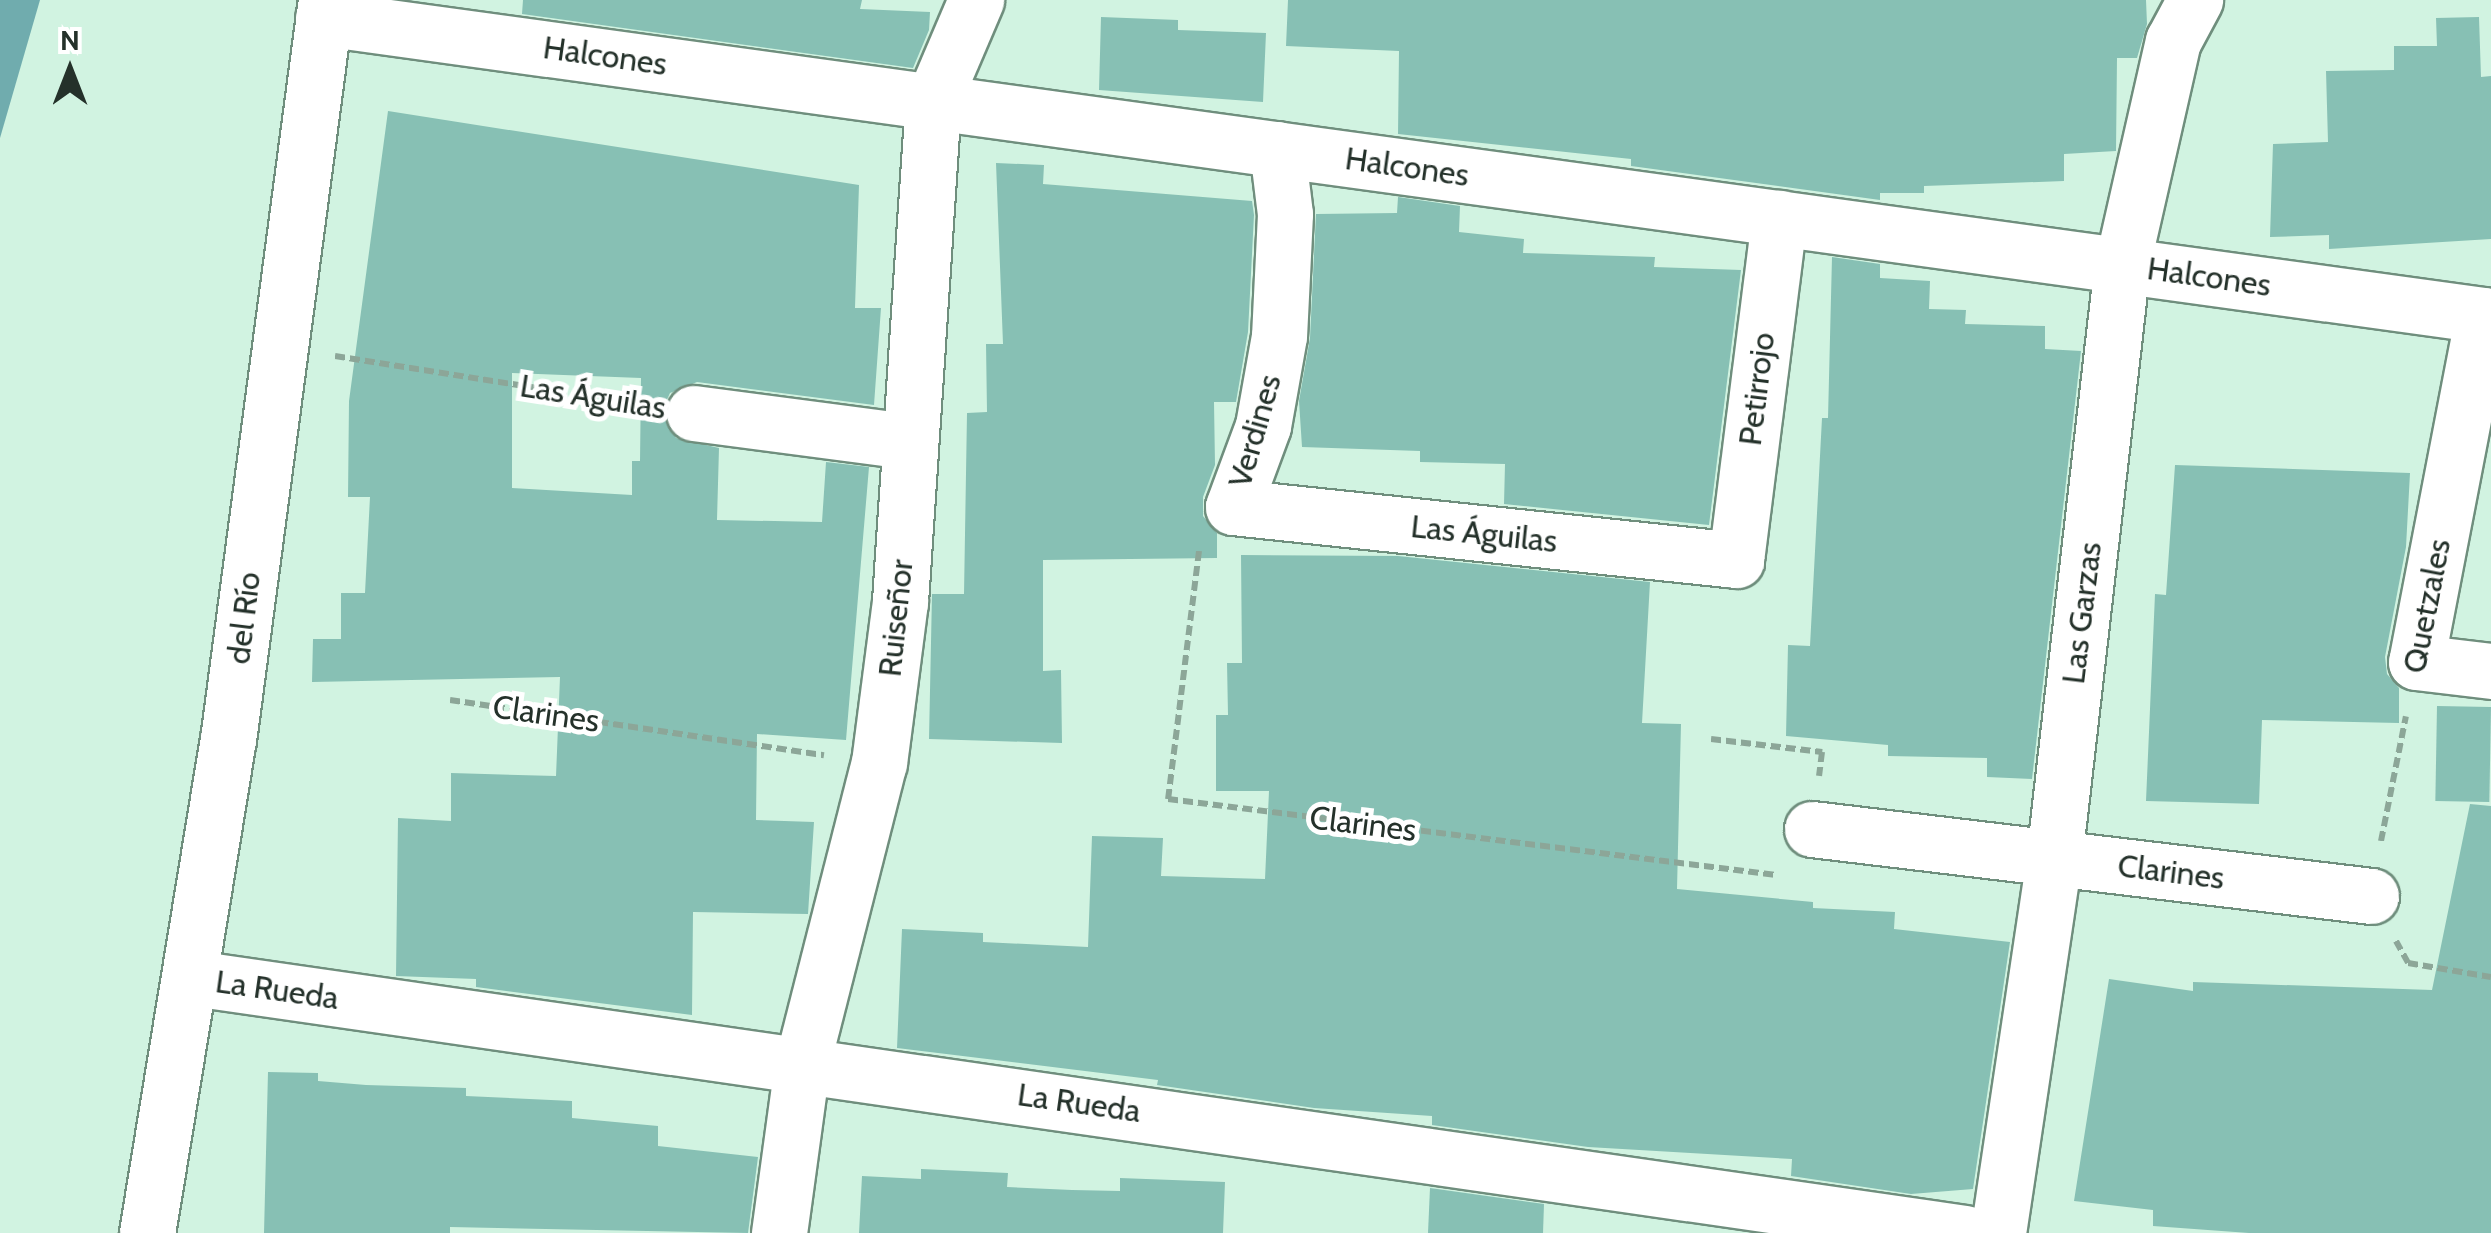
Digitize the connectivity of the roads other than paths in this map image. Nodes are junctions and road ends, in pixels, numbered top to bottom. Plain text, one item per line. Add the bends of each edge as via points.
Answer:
1 (976, 0) edge
2 (2195, 0) edge
3 (324, 9) edge
4 (932, 101) junction
5 (1277, 149) junction
6 (1779, 218) junction
7 (2122, 265) junction
8 (2487, 316) edge
9 (694, 413) road end
10 (908, 440) junction
11 (1233, 507) joint
12 (1736, 560) joint
13 (2491, 671) edge
14 (1812, 829) road end
15 (2054, 858) junction
16 (2371, 896) road end
17 (193, 978) junction
18 (802, 1064) junction
19 (148, 1233) edge
20 (779, 1233) edge
21 (1965, 1233) edge
22 (1998, 1233) edge

1 - 4 street, Ruiseñor
2 - 7 street, Las Garzas via 2172,41
3 - 4 street, Halcones
3 - 17 street, del Río
4 - 5 street, Halcones
4 - 10 street, Ruiseñor
5 - 6 street, Halcones
5 - 11 street, Verdines via 1284,214 1279,336 1263,426
6 - 7 street, Halcones
6 - 12 street, Petirrojo
7 - 8 street, Halcones
7 - 15 street, Las Garzas
8 - 13 street, Quetzales via 2416,662
9 - 10 street, Las Águilas
10 - 18 street, Ruiseñor via 900,601 879,763
11 - 12 street, Las Águilas
14 - 15 street, Clarines
15 - 16 street, Clarines
15 - 22 street, Las Garzas
17 - 18 street, La Rueda
17 - 19 street, del Río
18 - 20 street, Ruiseñor
18 - 21 street, La Rueda

